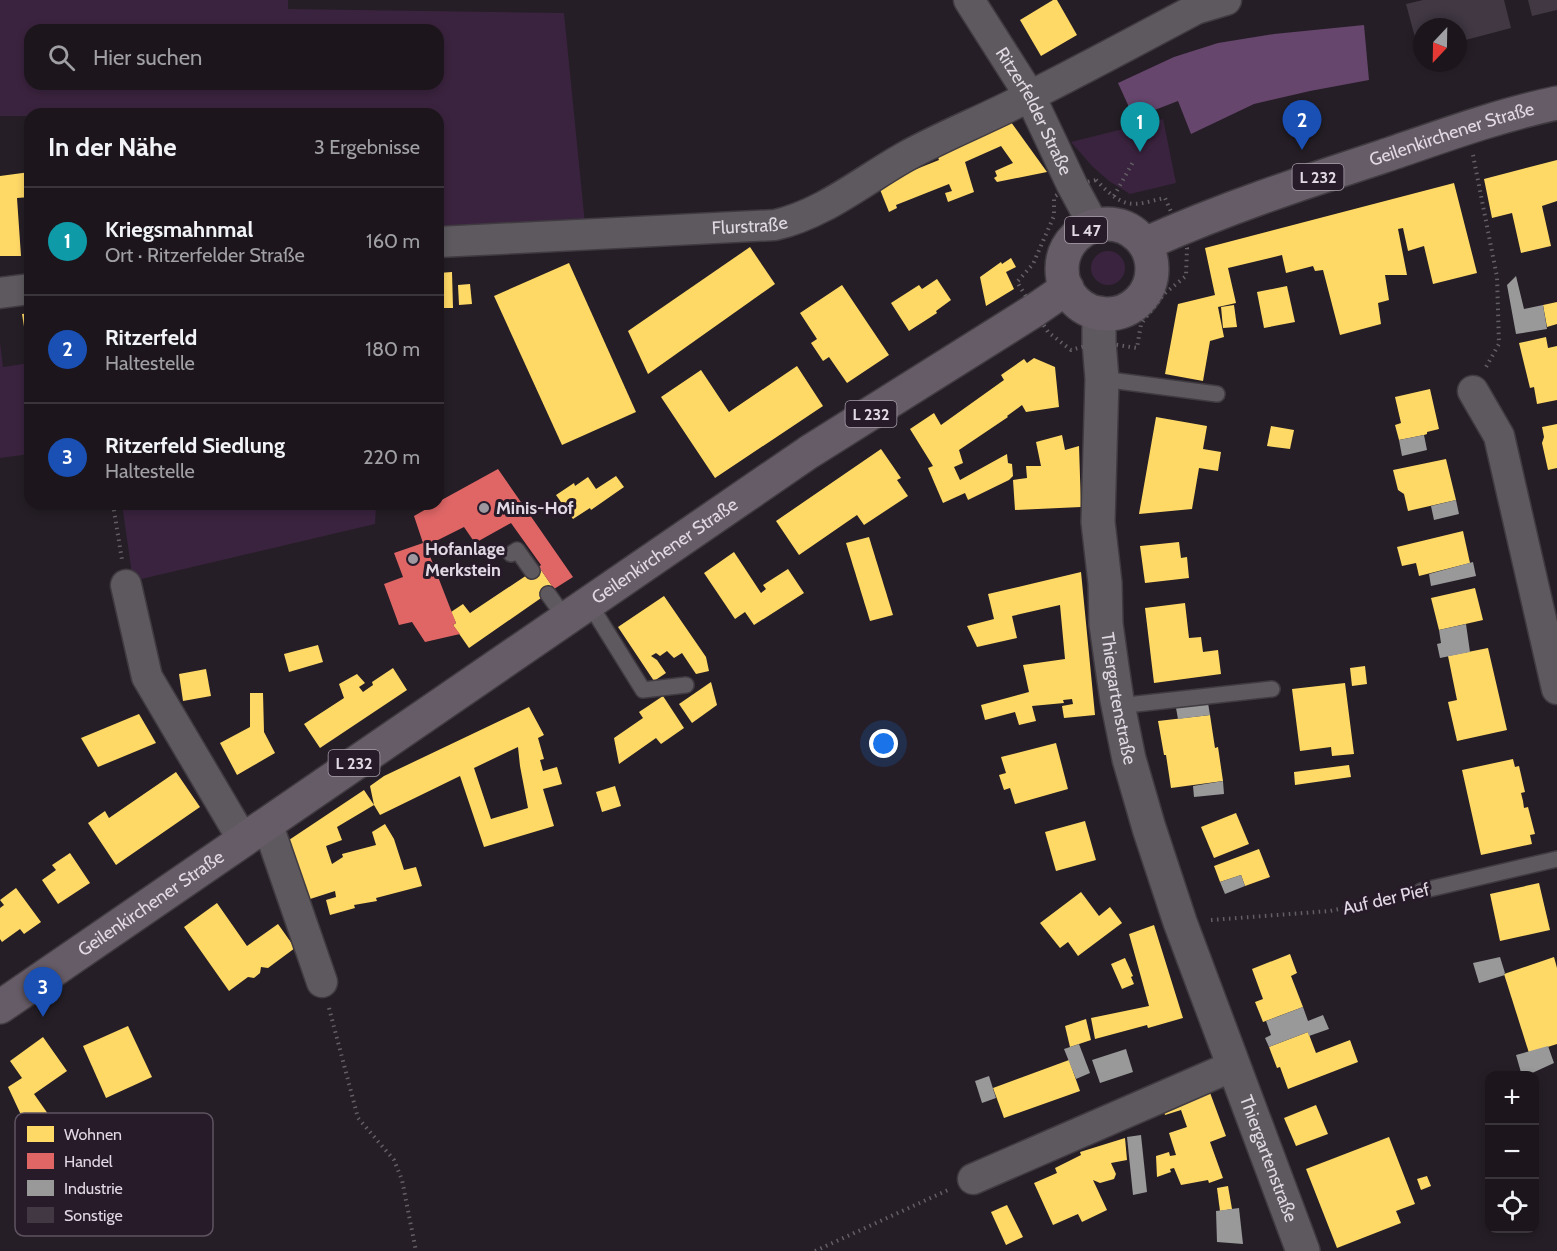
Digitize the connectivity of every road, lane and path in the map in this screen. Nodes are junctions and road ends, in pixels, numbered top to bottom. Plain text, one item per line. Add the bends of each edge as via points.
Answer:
1 (969, 0) edge
2 (1226, 0) edge
3 (1030, 96) junction
4 (1557, 102) edge
5 (1467, 128) junction
6 (1133, 162) dead end
7 (1072, 185) junction
8 (1114, 196) junction
9 (1094, 226) junction
10 (1178, 229) junction
11 (444, 242) edge
12 (1145, 244) junction
13 (1067, 288) junction
14 (24, 290) edge
15 (0, 293) edge
16 (1035, 310) junction
17 (1099, 327) junction
18 (1102, 379) junction
19 (1473, 391) joint
20 (1217, 394) dead end
21 (114, 510) edge
22 (511, 554) dead end
23 (532, 571) dead end
24 (126, 585) joint
25 (568, 605) junction
26 (686, 685) dead end
27 (1272, 688) dead end
28 (1557, 688) edge
29 (1118, 706) junction
30 (255, 832) junction
31 (1557, 859) edge
32 (1421, 891) joint
33 (1212, 920) dead end
34 (321, 982) joint
35 (0, 1006) edge
36 (1233, 1066) junction
37 (973, 1179) joint
38 (416, 1251) edge
39 (815, 1251) edge
40 (1303, 1251) edge

1 - 3 street, Ritzerfelder Straße
2 - 3 street, Flurstraße via 1196,9
3 - 7 street, Ritzerfelder Straße
3 - 11 street, Flurstraße via 903,158 854,190 793,221
4 - 5 main road, Geilenkirchener Straße / L 232
5 - 10 main road, Geilenkirchener Straße / L 232 via 1291,186
5 - 19 path via 1497,277 1499,344
6 - 8 path
7 - 8 path via 1095,180
7 - 9 street, Ritzerfelder Straße
7 - 16 path via 1054,197 1054,216 1033,264 1017,282
8 - 10 path via 1126,203 1165,198
9 - 12 main road, L 47 via 1123,226
9 - 13 main road, L 47 via 1070,244 1064,258
10 - 12 main road, Geilenkirchener Straße / L 232
10 - 17 path via 1187,248 1186,276 1164,294 1141,324 1137,348
12 - 17 main road via 1151,257 1149,287 1140,299 1114,313
13 - 16 main road, Geilenkirchener Straße / L 232
13 - 17 main road via 1089,310
14 - 15 street
16 - 17 path via 1048,332 1071,350
16 - 25 main road, Geilenkirchener Straße / L 232
17 - 18 main road, Thiergartenstraße
18 - 20 lane
18 - 29 main road, Thiergartenstraße via 1098,522 1106,624
19 - 28 street via 1499,436
21 - 24 path
22 - 23 lane via 517,550
24 - 30 street, Geilenkirchener Straße via 147,677
25 - 26 lane via 643,690
25 - 30 main road, Geilenkirchener Straße / L 232
27 - 29 lane
29 - 36 main road, Thiergartenstraße via 1149,828
30 - 34 street, Geilenkirchener Straße
30 - 35 main road, Geilenkirchener Straße / L 232
31 - 32 lane, Auf der Pief
32 - 33 path, Auf der Pief via 1330,911
34 - 38 path via 358,1118 394,1160 402,1180
36 - 37 street
36 - 40 main road, Thiergartenstraße
37 - 39 path

